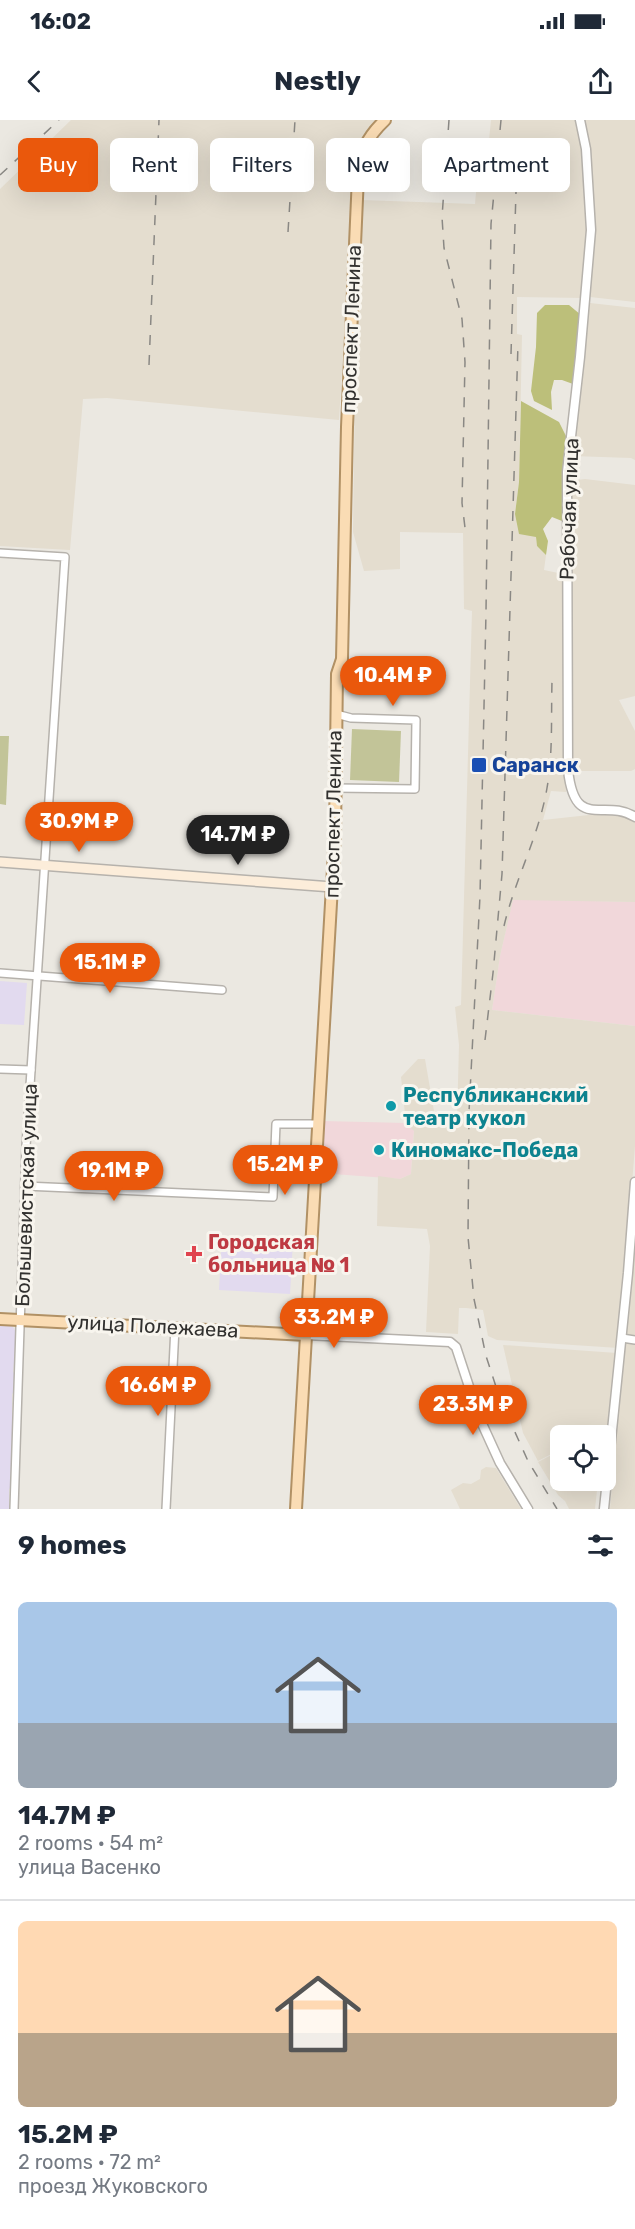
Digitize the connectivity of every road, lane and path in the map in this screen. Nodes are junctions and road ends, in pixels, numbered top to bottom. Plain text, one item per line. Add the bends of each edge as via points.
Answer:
1 (579, 120) edge
2 (382, 122) edge
3 (0, 553) edge
4 (336, 714) junction
5 (334, 788) junction
6 (635, 817) edge
7 (0, 862) edge
8 (45, 864) junction
9 (332, 887) junction
10 (0, 973) edge
11 (38, 976) junction
12 (222, 990) dead end
13 (0, 1069) edge
14 (32, 1070) junction
15 (318, 1124) junction
16 (635, 1182) edge
17 (25, 1186) junction
18 (0, 1319) edge
19 (21, 1320) junction
20 (175, 1327) junction
21 (306, 1335) junction
22 (622, 1338) junction
23 (635, 1340) edge
24 (14, 1509) edge
25 (166, 1509) edge
26 (296, 1509) edge
27 (528, 1509) edge
28 (604, 1509) edge

1 - 6 street, Рабочая улица via 586,148 591,230 566,481 568,770 572,792 584,807
2 - 4 main road, проспект Ленина via 363,148 358,176 346,439 342,659 337,674
3 - 8 street, Большевистская улица via 65,557
4 - 5 main road, проспект Ленина
4 - 5 street via 416,720 415,789
5 - 9 main road, проспект Ленина
7 - 8 main road
8 - 9 main road
8 - 11 street, Большевистская улица
9 - 15 main road, проспект Ленина
10 - 11 street
11 - 12 street
11 - 14 street, Большевистская улица
13 - 14 street
14 - 17 street, Большевистская улица
15 - 17 street via 276,1124 273,1197
15 - 21 main road, проспект Ленина
16 - 22 street
17 - 19 street, Большевистская улица
18 - 19 main road, улица Полежаева
19 - 20 main road, улица Полежаева
19 - 24 street, Большевистская улица
20 - 21 main road, улица Полежаева
20 - 25 street
21 - 26 main road, проспект Ленина
21 - 27 street, улица Полежаева via 450,1342 456,1347 479,1417 500,1463
22 - 23 street
22 - 28 street

